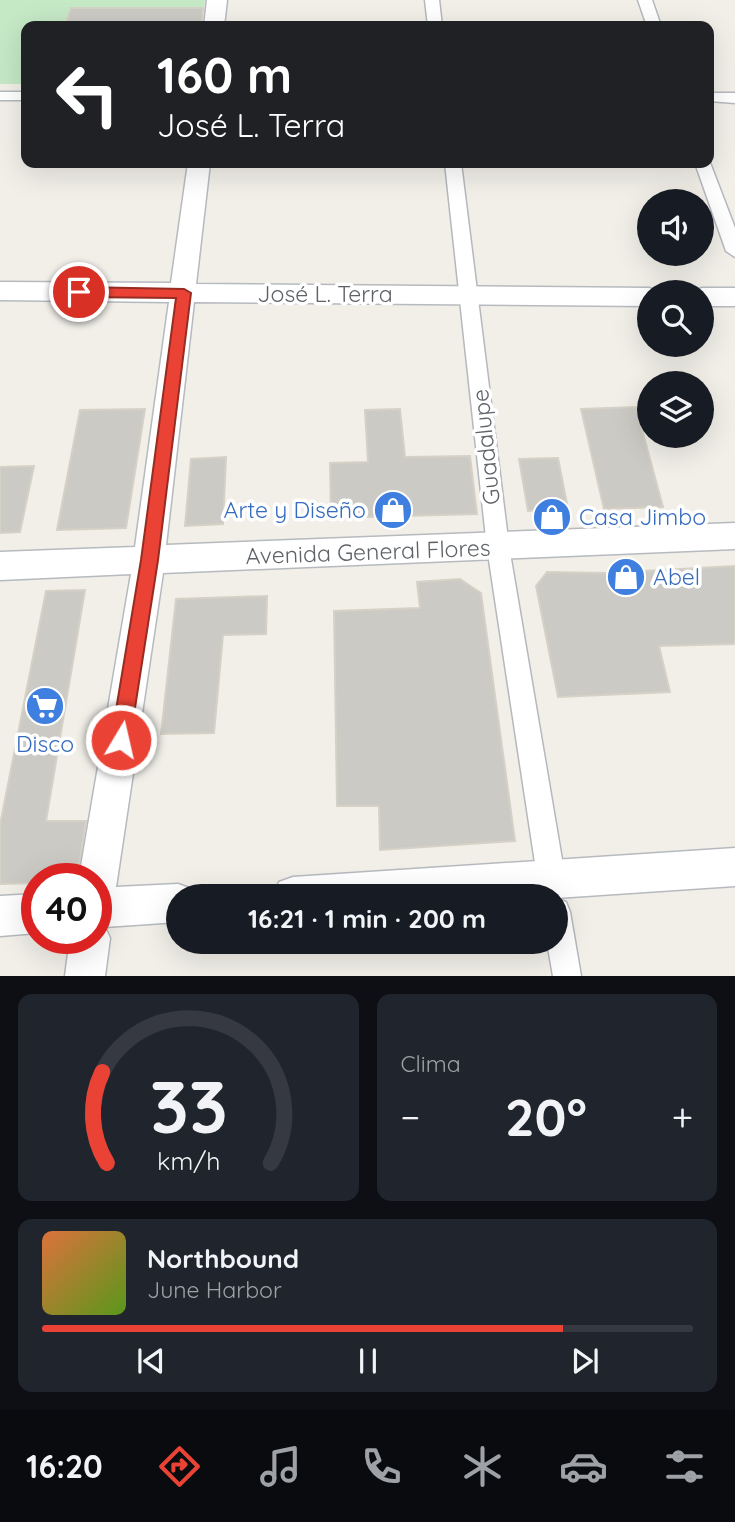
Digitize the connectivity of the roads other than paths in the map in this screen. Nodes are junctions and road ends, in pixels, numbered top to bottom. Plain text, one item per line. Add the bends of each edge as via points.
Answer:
1 (217, 0) edge
2 (432, 0) edge
3 (645, 0) edge
4 (215, 21) edge
5 (434, 21) edge
6 (652, 21) edge
7 (0, 96) edge
8 (21, 96) edge
9 (714, 97) edge
10 (735, 98) edge
11 (198, 168) edge
12 (454, 168) edge
13 (705, 168) edge
14 (735, 251) edge
15 (0, 291) edge
16 (184, 293) junction
17 (469, 295) junction
18 (637, 296) edge
19 (714, 297) edge
20 (735, 297) edge
21 (735, 537) edge
22 (498, 547) junction
23 (149, 560) junction
24 (0, 566) edge
25 (101, 863) edge
26 (735, 867) edge
27 (552, 884) edge
28 (568, 894) edge
29 (166, 904) edge
30 (112, 907) edge
31 (21, 914) edge
32 (0, 916) edge
33 (88, 954) edge
34 (563, 954) edge
35 (85, 976) edge
36 (567, 976) edge

1 - 4 street
2 - 5 street
3 - 6 street
7 - 8 street
9 - 10 street
11 - 16 street
12 - 17 street, Guadalupe
13 - 14 street
15 - 16 street, José L. Terra
16 - 17 street, José L. Terra
16 - 23 street
17 - 18 street, José L. Terra
17 - 22 street, Guadalupe
19 - 20 street
21 - 22 street, Avenida General Flores
22 - 23 street, Avenida General Flores
22 - 27 street, Guadalupe
23 - 24 street, Avenida General Flores
23 - 25 street
26 - 28 street
29 - 30 street
31 - 32 street
33 - 35 street
34 - 36 street, Guadalupe

